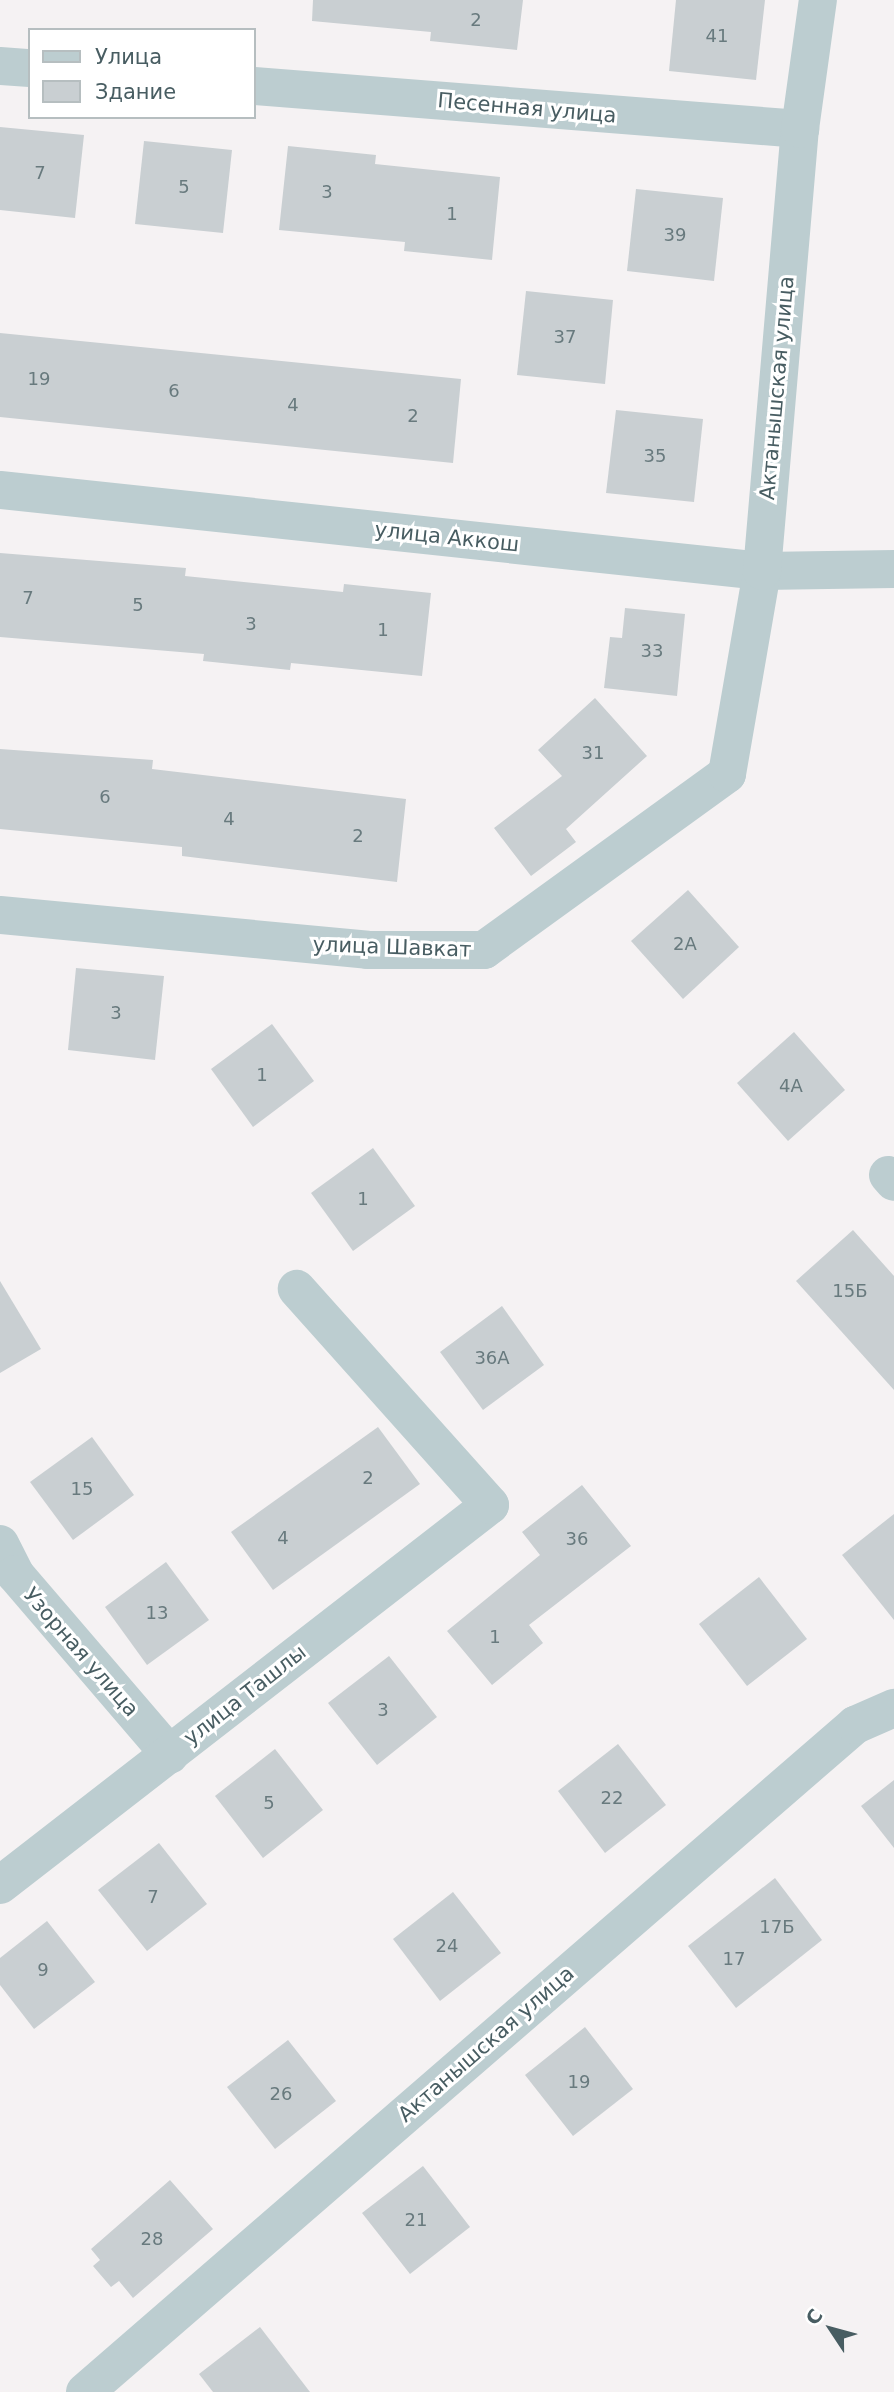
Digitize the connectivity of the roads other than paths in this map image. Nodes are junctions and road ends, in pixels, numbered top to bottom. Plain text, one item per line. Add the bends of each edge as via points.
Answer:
1 (818, 0) edge
2 (0, 66) edge
3 (28, 68) edge
4 (256, 86) edge
5 (800, 129) junction
6 (0, 490) edge
7 (894, 569) edge
8 (762, 570) junction
9 (727, 774) joint
10 (0, 915) edge
11 (297, 1289) dead end
12 (5, 1566) edge
13 (894, 1707) edge
14 (170, 1755) junction
15 (0, 1885) edge
16 (85, 2392) edge

1 - 5 street, Актанышская улица
2 - 3 street
4 - 5 street, Песенная улица
5 - 8 street, Актанышская улица
6 - 8 street, улица Аккош
7 - 8 street, улица Аккош
8 - 9 street, Актанышская улица
9 - 10 street, улица Шавкат via 484,950 367,950
11 - 14 street, улица Ташлы via 490,1505
12 - 14 street, Узорная улица
13 - 16 street, Актанышская улица via 855,1725
14 - 15 street, улица Ташлы

